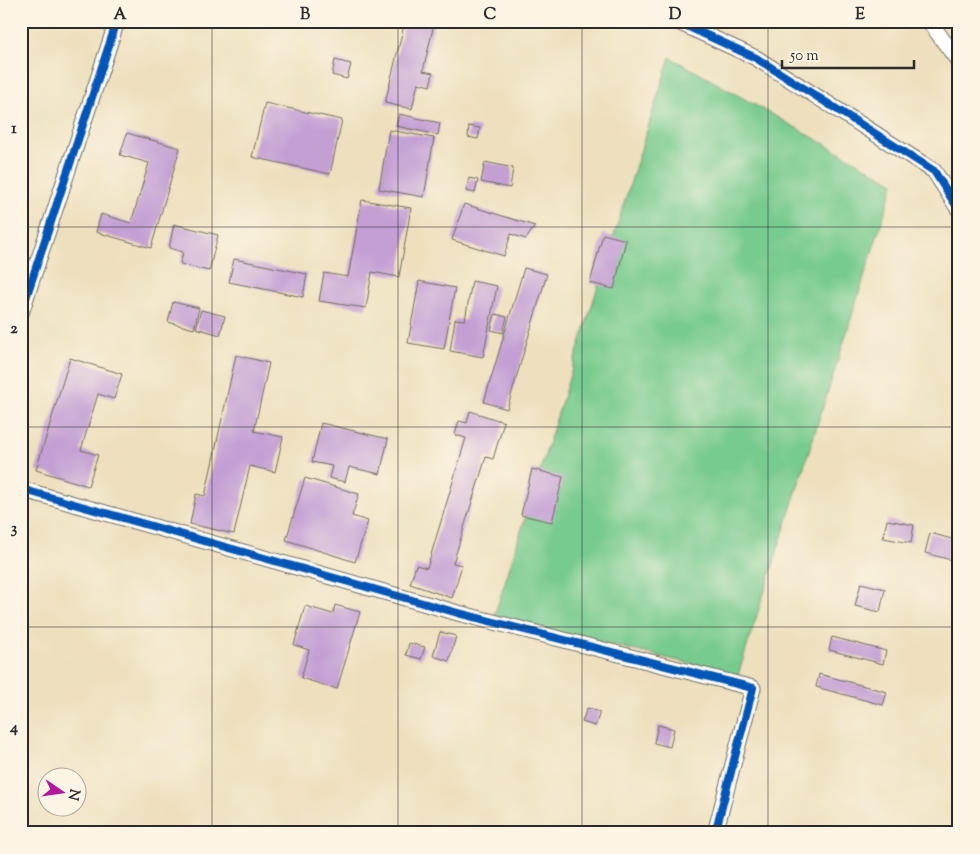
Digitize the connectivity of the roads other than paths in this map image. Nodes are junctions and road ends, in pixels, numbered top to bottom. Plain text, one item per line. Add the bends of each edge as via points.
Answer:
1 (117, 21) edge
2 (676, 21) edge
3 (929, 21) edge
4 (959, 62) edge
5 (959, 210) edge
6 (21, 313) edge
7 (21, 489) edge
8 (716, 833) edge

1 - 6 street
2 - 5 street via 756,58 934,171
3 - 4 street
7 - 8 street via 458,613 753,688

